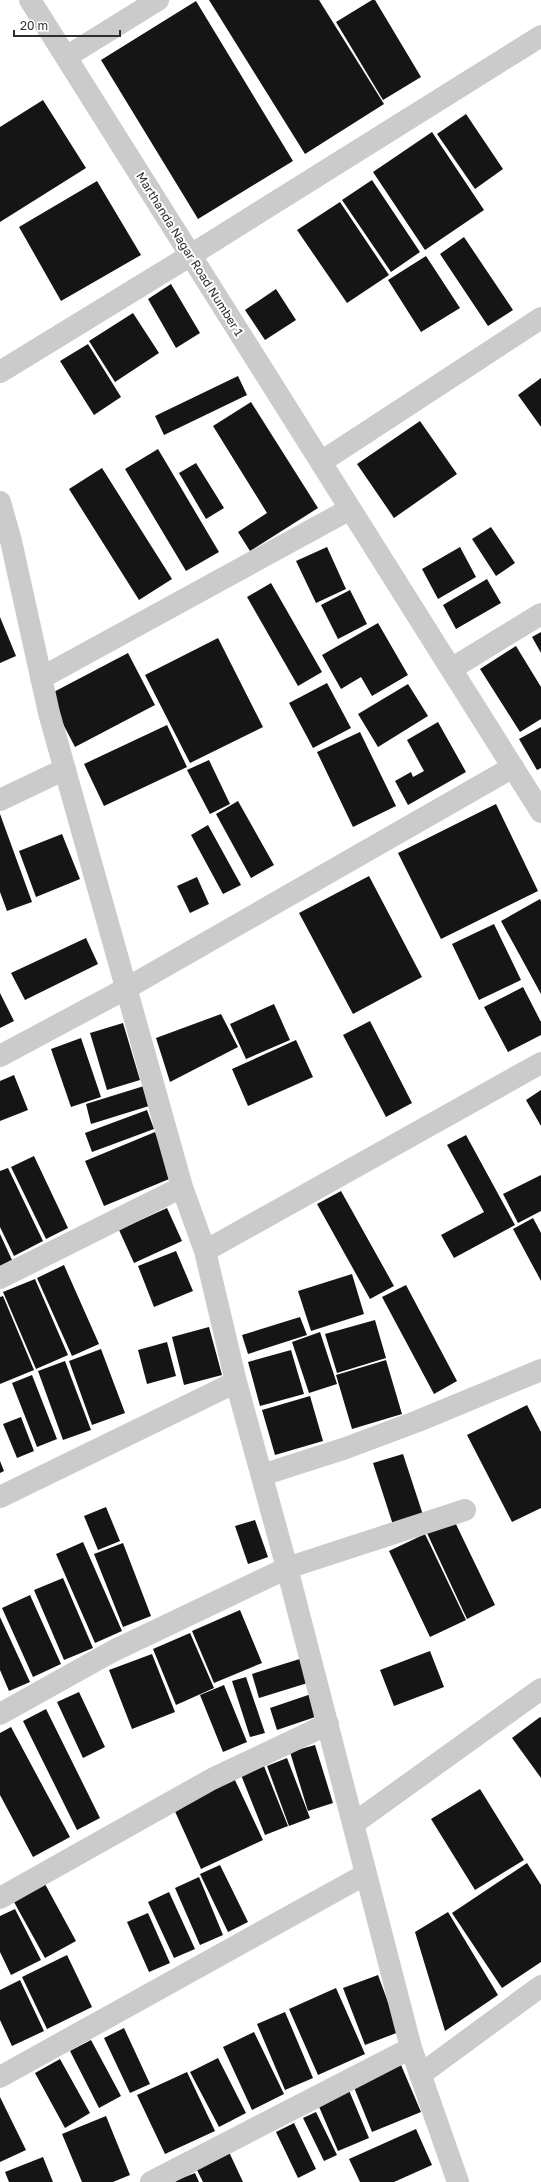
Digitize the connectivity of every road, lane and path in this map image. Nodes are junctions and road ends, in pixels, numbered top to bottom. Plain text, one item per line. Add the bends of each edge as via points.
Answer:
1 (30, 0) edge
2 (158, 0) edge
3 (541, 36) edge
4 (66, 57) junction
5 (191, 256) junction
6 (541, 318) edge
7 (0, 372) edge
8 (321, 462) junction
9 (0, 502) edge
10 (350, 509) junction
11 (6, 544) edge
12 (541, 614) edge
13 (451, 669) junction
14 (41, 678) junction
15 (513, 767) junction
16 (65, 769) junction
17 (0, 800) edge
18 (541, 812) edge
19 (127, 988) junction
20 (0, 1056) edge
21 (541, 1063) edge
22 (182, 1186) junction
23 (205, 1251) junction
24 (0, 1278) edge
25 (541, 1370) edge
26 (236, 1382) junction
27 (262, 1475) junction
28 (0, 1497) edge
29 (465, 1510) dead end
30 (287, 1568) junction
31 (541, 1690) edge
32 (0, 1714) edge
33 (328, 1724) junction
34 (353, 1824) junction
35 (366, 1874) junction
36 (0, 1898) edge
37 (541, 1986) edge
38 (411, 2048) junction
39 (420, 2075) junction
40 (0, 2076) edge
41 (452, 2180) edge
42 (151, 2182) edge

1 - 4 street, Marthanda Nagar Road Number 1
2 - 4 street
3 - 5 street
4 - 5 street, Marthanda Nagar Road Number 1
5 - 7 street
5 - 8 street, Marthanda Nagar Road Number 1
6 - 8 street
8 - 10 street, Marthanda Nagar Road Number 1
9 - 11 street
10 - 13 street, Marthanda Nagar Road Number 1
10 - 14 street
11 - 14 street
12 - 13 street
13 - 15 street, Marthanda Nagar Road Number 1
14 - 16 street
15 - 18 street, Marthanda Nagar Road Number 1
15 - 19 street
16 - 17 street
16 - 19 street
19 - 20 street
19 - 22 street
21 - 23 street
22 - 23 street
22 - 24 street
23 - 26 street
25 - 27 street via 346,1448
26 - 27 street
26 - 28 street
27 - 30 street
29 - 30 street
30 - 32 street via 113,1651
30 - 33 street
31 - 34 street
33 - 34 street
33 - 36 street via 212,1779
34 - 35 street
35 - 38 street
35 - 40 street
37 - 39 street
38 - 39 street
38 - 42 street
39 - 41 street

